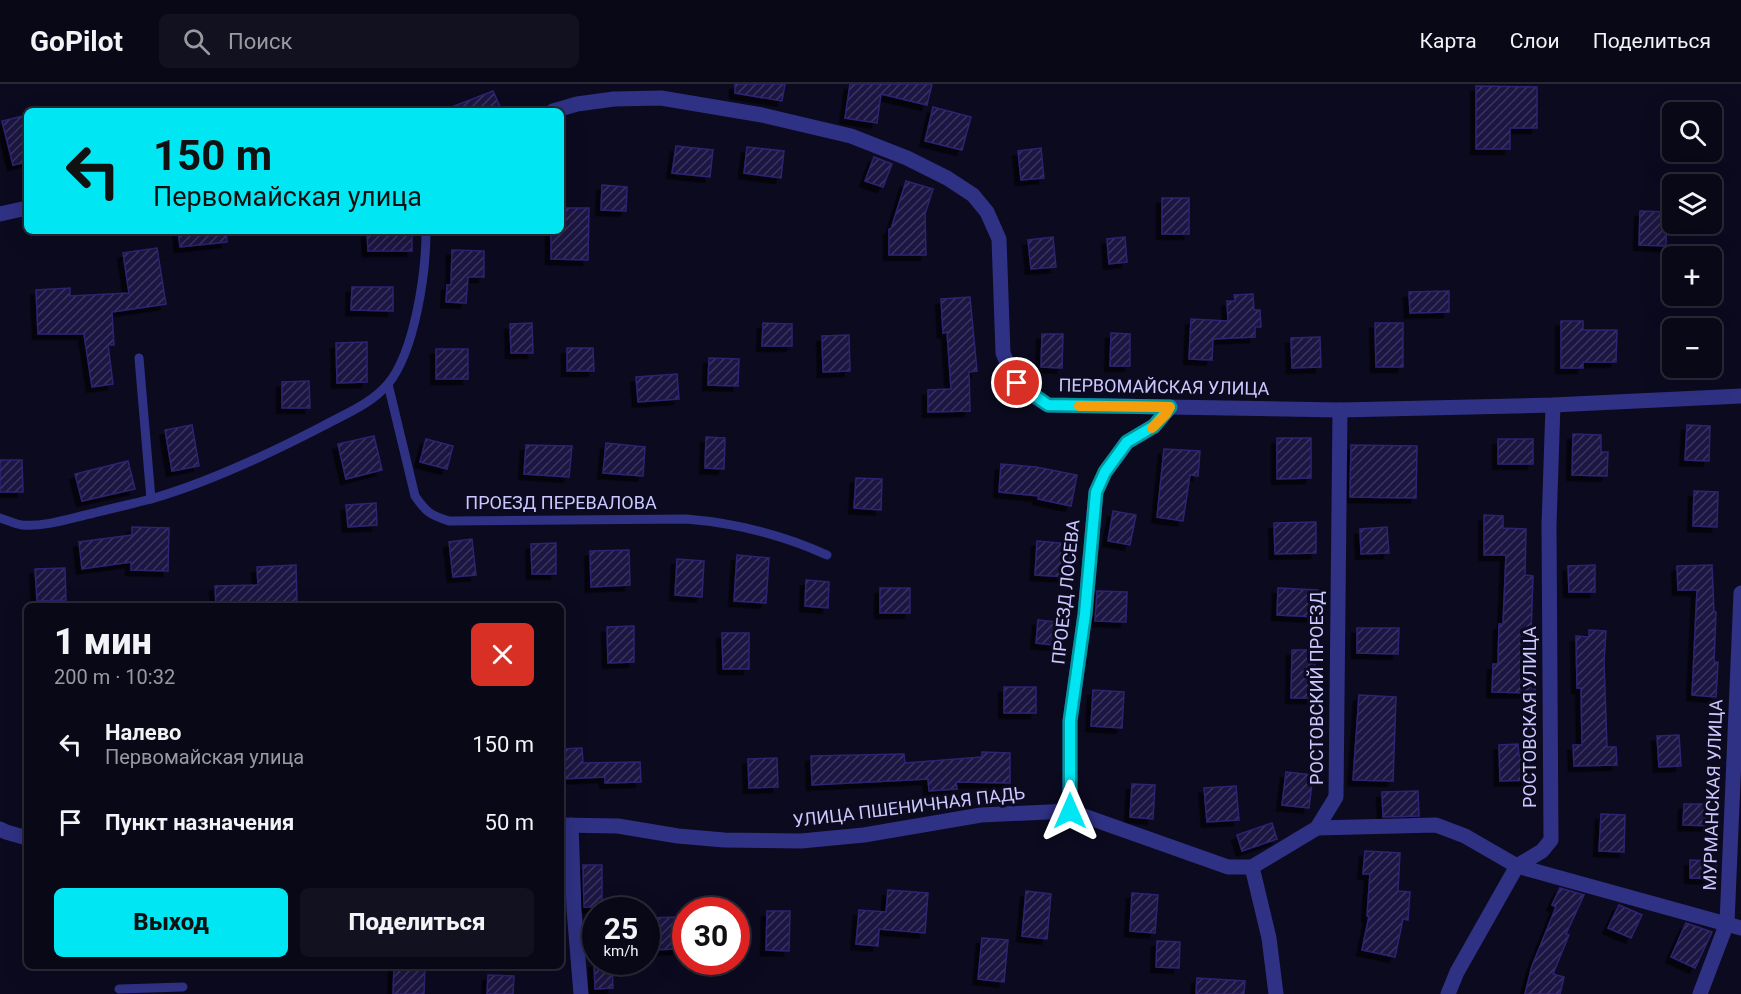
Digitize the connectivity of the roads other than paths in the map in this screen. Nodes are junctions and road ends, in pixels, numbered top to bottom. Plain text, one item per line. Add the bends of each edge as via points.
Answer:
1 (563, 108) edge
2 (24, 209) edge
3 (0, 214) edge
4 (426, 234) edge
5 (139, 358) dead end
6 (388, 384) junction
7 (1741, 396) edge
8 (1553, 405) junction
9 (1170, 407) junction
10 (1340, 410) junction
11 (151, 499) junction
12 (0, 518) edge
13 (827, 555) dead end
14 (1741, 593) edge
15 (1070, 811) junction
16 (566, 825) edge
17 (1317, 828) junction
18 (0, 829) edge
19 (24, 837) edge
20 (1517, 866) junction
21 (1252, 867) junction
22 (1734, 925) edge
23 (183, 987) dead end
24 (119, 989) dead end
25 (580, 994) edge
26 (1276, 994) edge
27 (1448, 994) edge
28 (1700, 994) edge

1 - 9 street, ПЕРВОМАЙСКАЯ УЛИЦА via 614,99 661,98 762,115 851,136 907,158 973,195 987,212 999,239 1003,353 1017,383 1048,405
2 - 3 street
4 - 6 lane via 424,273 409,341
5 - 11 lane
6 - 11 lane via 373,398 309,433 202,481
6 - 13 lane, ПРОЕЗД ПЕРЕВАЛОВА via 415,496 425,511 434,516 449,521 724,522 786,538
7 - 8 street, ПЕРВОМАЙСКАЯ УЛИЦА
8 - 10 street, ПЕРВОМАЙСКАЯ УЛИЦА
8 - 20 street, РОСТОВСКАЯ УЛИЦА via 1549,525 1551,840
9 - 10 street, ПЕРВОМАЙСКАЯ УЛИЦА
9 - 15 street, ПРОЕЗД ЛОСЕВА via 1154,426 1127,442 1096,492 1070,721
10 - 17 street, РОСТОВСКИЙ ПРОЕЗД via 1336,797
11 - 12 lane via 47,523 21,525
14 - 22 street, МУРМАНСКАЯ УЛИЦА
15 - 16 street, УЛИЦА ПШЕНИЧНАЯ ПАДЬ via 981,815 864,835 801,841 724,840 618,826
15 - 21 street, УЛИЦА ПШЕНИЧНАЯ ПАДЬ via 1228,867
16 - 25 street
17 - 20 street via 1436,825 1465,836
17 - 21 street, РОСТОВСКИЙ ПРОЕЗД
18 - 19 street
20 - 22 street
20 - 27 street, РОСТОВСКАЯ УЛИЦА
21 - 26 street via 1269,938
22 - 28 street, МУРМАНСКАЯ УЛИЦА
23 - 24 lane

